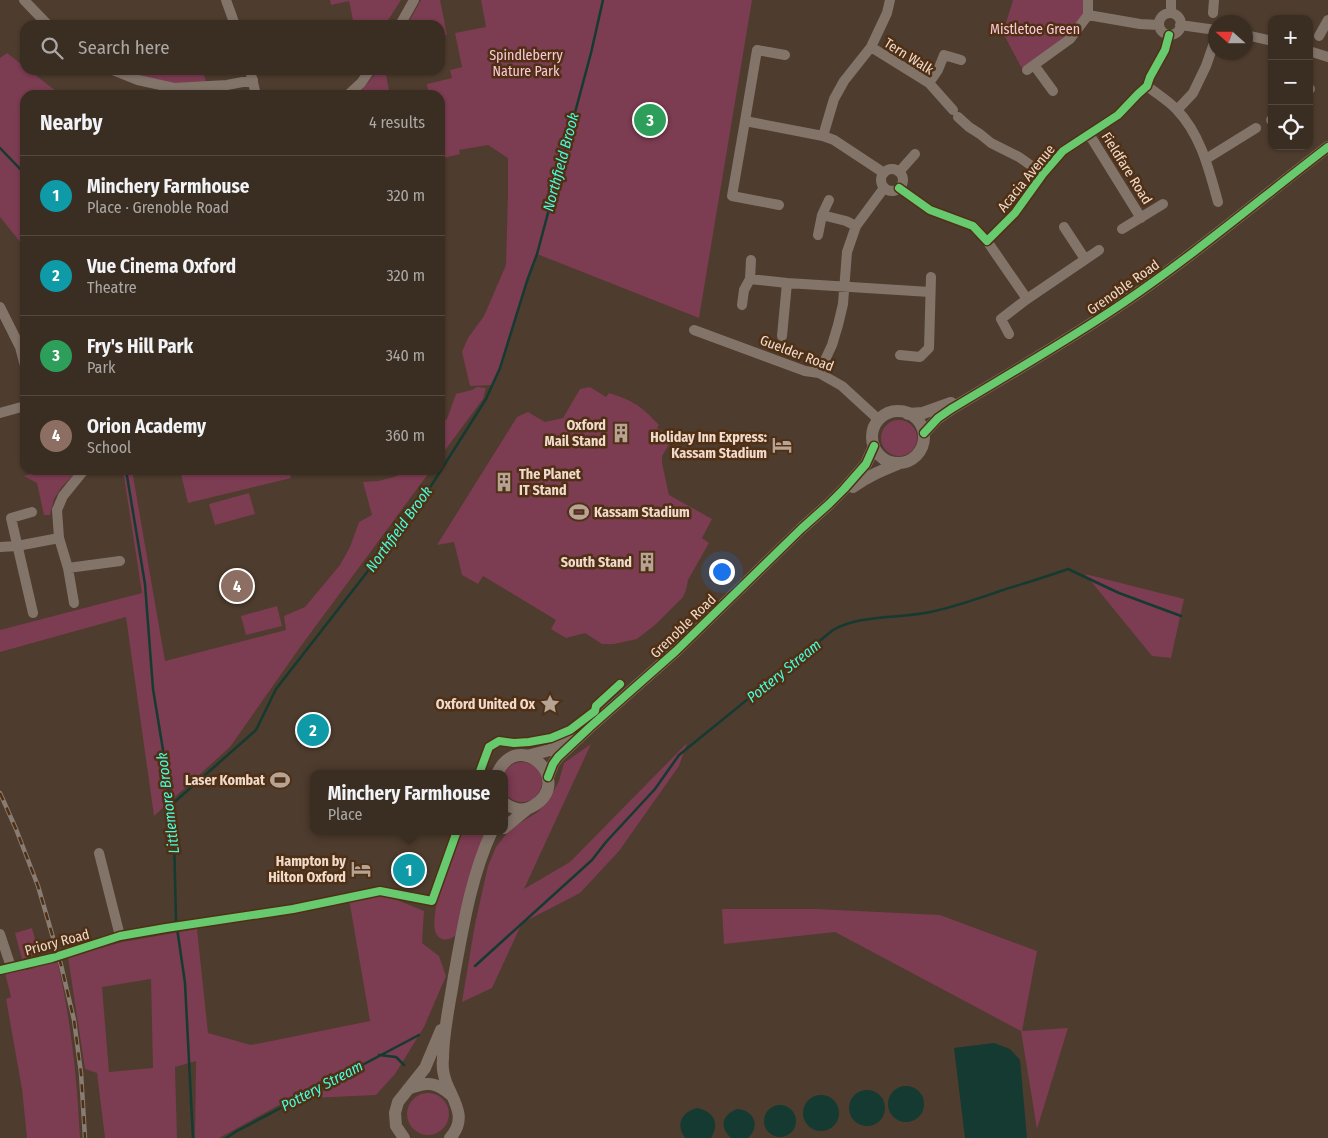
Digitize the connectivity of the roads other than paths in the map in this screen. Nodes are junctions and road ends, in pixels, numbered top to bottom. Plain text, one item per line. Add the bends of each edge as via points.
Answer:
1 (24, 0) edge
2 (226, 0) edge
3 (414, 0) edge
4 (890, 0) edge
5 (1088, 0) edge
6 (1172, 0) edge
7 (1214, 0) edge
8 (1171, 13) junction
9 (1213, 13) dead end
10 (1088, 15) junction
11 (43, 20) edge
12 (233, 20) edge
13 (403, 20) edge
14 (1328, 20) edge
15 (1159, 24) junction
16 (1180, 25) junction
17 (1208, 29) edge
18 (1169, 34) junction
19 (1319, 36) dead end
20 (1253, 37) edge
21 (1268, 40) edge
22 (871, 48) junction
23 (1313, 52) edge
24 (785, 55) dead end
25 (1328, 57) edge
26 (960, 60) dead end
27 (1208, 60) edge
28 (126, 75) edge
29 (251, 75) edge
30 (366, 75) edge
31 (929, 83) junction
32 (1147, 86) junction
33 (163, 90) edge
34 (168, 90) edge
35 (255, 90) edge
36 (353, 90) edge
37 (1053, 91) dead end
38 (1177, 110) junction
39 (745, 120) junction
40 (1256, 128) dead end
41 (1089, 134) junction
42 (823, 136) junction
43 (1328, 147) edge
44 (915, 154) dead end
45 (1206, 159) junction
46 (899, 172) junction
47 (884, 173) junction
48 (1043, 174) junction
49 (884, 188) junction
50 (899, 188) junction
51 (829, 200) dead end
52 (1218, 202) dead end
53 (1163, 204) dead end
54 (779, 205) dead end
55 (822, 215) junction
56 (1141, 218) junction
57 (856, 226) junction
58 (1064, 227) dead end
59 (1122, 230) dead end
60 (818, 235) dead end
61 (987, 241) junction
62 (1099, 250) dead end
63 (1085, 259) junction
64 (751, 260) dead end
65 (931, 277) dead end
66 (750, 279) junction
67 (787, 283) junction
68 (844, 286) junction
69 (930, 292) junction
70 (1027, 300) junction
71 (742, 305) dead end
72 (0, 307) edge
73 (694, 330) dead end
74 (1009, 334) dead end
75 (782, 336) dead end
76 (20, 347) edge
77 (900, 355) dead end
78 (819, 374) junction
79 (981, 391) junction
80 (20, 407) edge
81 (0, 413) edge
82 (908, 414) junction
83 (879, 420) junction
84 (924, 433) junction
85 (874, 446) junction
86 (900, 463) junction
87 (80, 475) edge
88 (829, 504) junction
89 (32, 512) dead end
90 (59, 538) junction
91 (17, 546) junction
92 (0, 547) edge
93 (120, 561) dead end
94 (68, 568) junction
95 (74, 603) dead end
96 (33, 612) dead end
97 (590, 728) junction
98 (527, 756) junction
99 (499, 770) edge
100 (548, 777) junction
101 (508, 805) edge
102 (526, 809) junction
103 (508, 825) edge
104 (490, 835) edge
105 (499, 835) edge
106 (99, 853) dead end
107 (478, 870) junction
108 (0, 934) edge
109 (11, 967) junction
110 (0, 970) edge
111 (448, 1012) junction
112 (408, 1089) junction
113 (454, 1098) junction
114 (402, 1137) edge
115 (450, 1138) edge

1 - 11 street
2 - 12 street
3 - 13 street
4 - 22 street
5 - 10 street
6 - 8 street
7 - 9 street
8 - 15 street via 1162,16
8 - 16 street via 1178,17
10 - 15 street
10 - 37 street via 1070,39 1031,68
14 - 19 street
15 - 18 street via 1162,31
16 - 17 street
16 - 18 street via 1177,32
18 - 32 street, Acacia Avenue via 1165,50
20 - 21 street
22 - 31 street, Tern Walk
22 - 42 street via 834,99
23 - 25 street
24 - 39 street via 757,50
26 - 31 street via 944,55
27 - 38 street via 1193,93
28 - 33 street
29 - 34 street via 227,85
29 - 35 street
30 - 36 street
31 - 48 street, Tern Walk via 969,128
32 - 38 street
32 - 41 street, Acacia Avenue via 1118,115
38 - 45 street via 1193,132
39 - 42 street
39 - 54 street via 732,196
40 - 45 street
41 - 48 street, Acacia Avenue via 1063,151
41 - 56 street, Fieldfare Road
42 - 47 street
43 - 79 street, Grenoble Road via 1124,303
44 - 46 street
45 - 52 street
46 - 47 street via 891,170
46 - 50 street via 903,181
47 - 49 street
48 - 61 street, Acacia Avenue via 1016,213
49 - 50 street via 892,191
49 - 57 street
50 - 61 street via 930,210 973,226
51 - 55 street
53 - 56 street, Fieldfare Road
55 - 57 street
55 - 60 street
56 - 59 street, Fieldfare Road
57 - 68 street via 847,252
58 - 63 street
61 - 70 street
62 - 63 street
63 - 70 street
64 - 66 street
65 - 69 street
66 - 67 street
66 - 71 street
67 - 68 street
67 - 75 street
68 - 69 street
68 - 78 street via 838,325
69 - 77 street via 929,348 920,357
70 - 74 street via 1001,320
72 - 76 street
73 - 78 street, Guelder Road
78 - 83 street, Guelder Road via 842,386
79 - 82 street, Grenoble Road via 923,413
79 - 84 street, Grenoble Road via 938,418
80 - 81 street
82 - 83 street via 894,412
82 - 84 street via 918,419
83 - 85 street via 872,434
84 - 86 street via 919,454
85 - 86 street via 882,457
85 - 88 street, Grenoble Road via 860,473
86 - 88 street, Grenoble Road via 876,472
87 - 90 street via 63,496 57,510
88 - 97 street, Grenoble Road via 676,651
89 - 91 street via 10,518
90 - 91 street
90 - 94 street
91 - 92 street
91 - 96 street
93 - 94 street
94 - 95 street
97 - 98 street, Grenoble Road via 550,750
97 - 100 street, Grenoble Road via 558,757
98 - 99 street, Grenoble Road via 507,759
98 - 100 street via 542,764
100 - 102 street, Grenoble Road via 545,794
101 - 102 street
102 - 103 street
104 - 107 street
105 - 107 street
106 - 109 street, Priory Road via 120,936 52,958
107 - 111 street
108 - 109 street
109 - 110 street, Priory Road
111 - 112 street via 425,1068
111 - 113 street via 442,1060 445,1080
112 - 113 street via 418,1084 432,1084 442,1087
112 - 114 street via 394,1113
113 - 115 street via 459,1118

